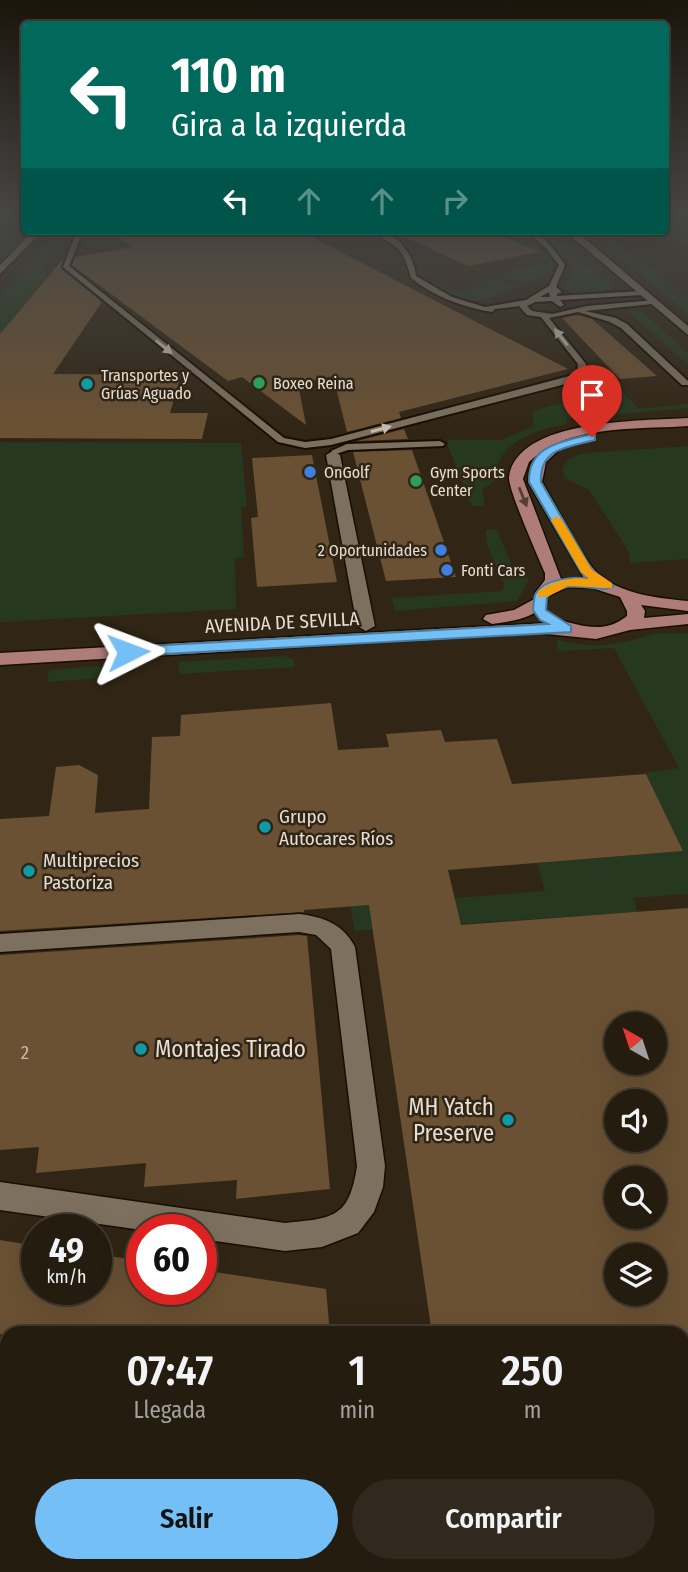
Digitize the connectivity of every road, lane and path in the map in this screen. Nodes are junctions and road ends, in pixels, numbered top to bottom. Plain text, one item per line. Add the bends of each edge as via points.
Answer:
1 (86, 284) edge
2 (423, 284) edge
3 (632, 284) edge
4 (552, 287) junction
5 (642, 293) junction
6 (584, 297) junction
7 (554, 299) junction
8 (528, 302) junction
9 (652, 302) junction
10 (484, 309) junction
11 (573, 310) junction
12 (509, 313) dead end
13 (523, 314) dead end
14 (541, 315) junction
15 (688, 332) edge
16 (685, 383) dead end
17 (688, 422) edge
18 (688, 429) edge
19 (439, 444) dead end
20 (333, 454) joint
21 (607, 586) junction
22 (543, 596) junction
23 (628, 597) junction
24 (688, 606) edge
25 (688, 619) edge
26 (629, 625) junction
27 (366, 626) junction
28 (566, 629) junction
29 (0, 646) edge
30 (0, 659) edge
31 (0, 943) edge
32 (0, 1196) edge

1 -> 14 lane via 281,440 292,443 331,442 574,379 581,374 582,364
2 - 10 lane via 443,297
3 - 5 street
4 - 6 lane
4 - 7 lane
4 - 8 lane
5 - 6 lane
5 - 9 street
6 - 7 lane
7 - 8 lane
7 - 11 lane
8 - 10 lane
8 - 14 lane via 523,309
9 - 11 lane
9 - 15 street
10 - 12 lane
11 - 14 lane
11 - 16 lane via 624,326
13 - 14 lane
17 -> 22 main road via 567,434 541,443 522,458 516,479 553,573
18 - 21 main road via 579,440 555,448 534,467 535,482 587,572
19 - 20 lane via 347,447
20 - 27 street
21 - 22 main road, AVENIDA DE SEVILLA via 581,581 557,585
21 - 23 main road
22 - 27 main road, AVENIDA DE SEVILLA via 519,615
22 - 28 main road via 545,617
23 - 24 main road
23 - 26 main road via 636,611
25 - 26 main road, AVENIDA DE SEVILLA
26 - 28 main road, AVENIDA DE SEVILLA via 594,634
27 - 29 main road, AVENIDA DE SEVILLA
28 - 30 main road, AVENIDA DE SEVILLA
31 - 32 street via 321,925 343,947 371,1166 370,1192 363,1208 347,1224 323,1234 285,1237

